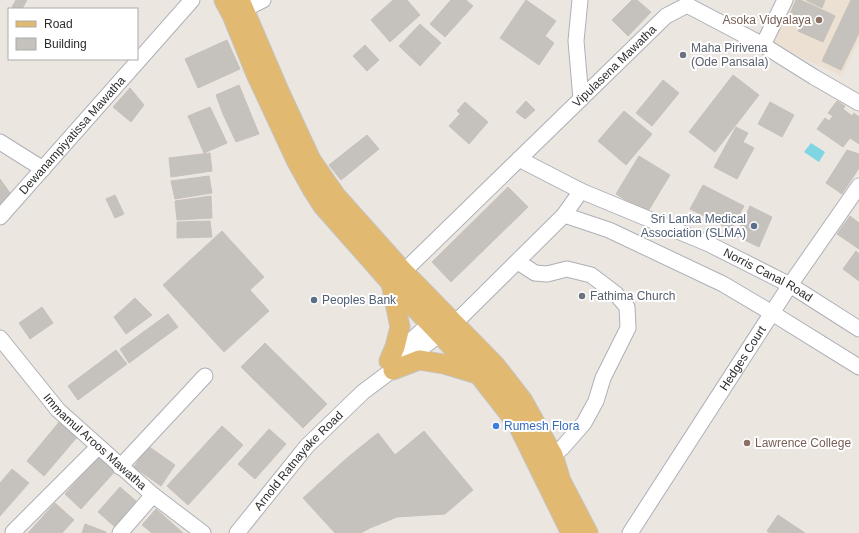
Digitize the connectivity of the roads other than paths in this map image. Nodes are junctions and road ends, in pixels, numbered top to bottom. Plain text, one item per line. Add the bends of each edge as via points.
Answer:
1 (192, 0) edge
2 (263, 0) edge
3 (580, 0) edge
4 (785, 0) edge
5 (235, 6) edge
6 (763, 45) junction
7 (581, 99) junction
8 (859, 103) edge
9 (0, 142) edge
10 (519, 159) junction
11 (43, 169) junction
12 (859, 186) edge
13 (581, 191) junction
14 (564, 215) junction
15 (0, 217) edge
16 (518, 262) junction
17 (398, 277) junction
18 (790, 285) junction
19 (772, 313) junction
20 (442, 323) junction
21 (859, 329) edge
22 (0, 338) edge
23 (391, 366) junction
24 (859, 367) edge
25 (479, 375) junction
26 (205, 376) dead end
27 (98, 447) junction
28 (553, 455) junction
29 (120, 467) junction
30 (153, 495) junction
31 (13, 532) dead end
32 (120, 533) edge
33 (202, 533) edge
34 (237, 533) edge
35 (571, 533) edge
36 (588, 533) edge
37 (630, 533) edge

1 - 11 street, Dewanampiyatissa Mawatha
2 - 5 street
3 - 7 street via 576,41
4 - 6 street
5 - 17 main road via 311,160
6 - 7 street, Vipulasena Mawatha via 687,5 666,16
6 - 8 street, Vipulasena Mawatha
7 - 10 street, Vipulasena Mawatha
9 - 11 street
10 - 13 street, Norris Canal Road
10 - 17 street, Vipulasena Mawatha
11 - 15 street, Dewanampiyatissa Mawatha
12 - 18 street, Hedges Court
13 - 14 street, Arnold Ratnayake Road
13 - 18 street, Norris Canal Road via 709,244
14 - 16 street, Arnold Ratnayake Road
14 - 19 street via 616,233 723,284
16 - 20 street, Arnold Ratnayake Road
16 - 28 street via 535,273 547,274 567,269 591,275 616,294 627,307 628,328 603,378 596,401 584,423
17 - 20 main road
17 - 23 main road via 400,327
18 - 19 street, Hedges Court
18 - 21 street, Norris Canal Road
19 - 24 street
19 - 37 street, Hedges Court
20 - 23 street, Arnold Ratnayake Road
20 - 25 main road
20 - 28 main road via 495,365 523,401
22 - 27 street, Immamul Aroos Mawatha via 58,410
23 - 25 main road via 419,360 444,364
23 - 34 street, Arnold Ratnayake Road via 307,446
25 - 35 main road via 518,425
26 - 29 street
27 - 29 street, Immamul Aroos Mawatha
27 - 31 street
28 - 36 main road via 561,481
29 - 30 street, Immamul Aroos Mawatha
30 - 32 street
30 - 33 street, Immamul Aroos Mawatha

